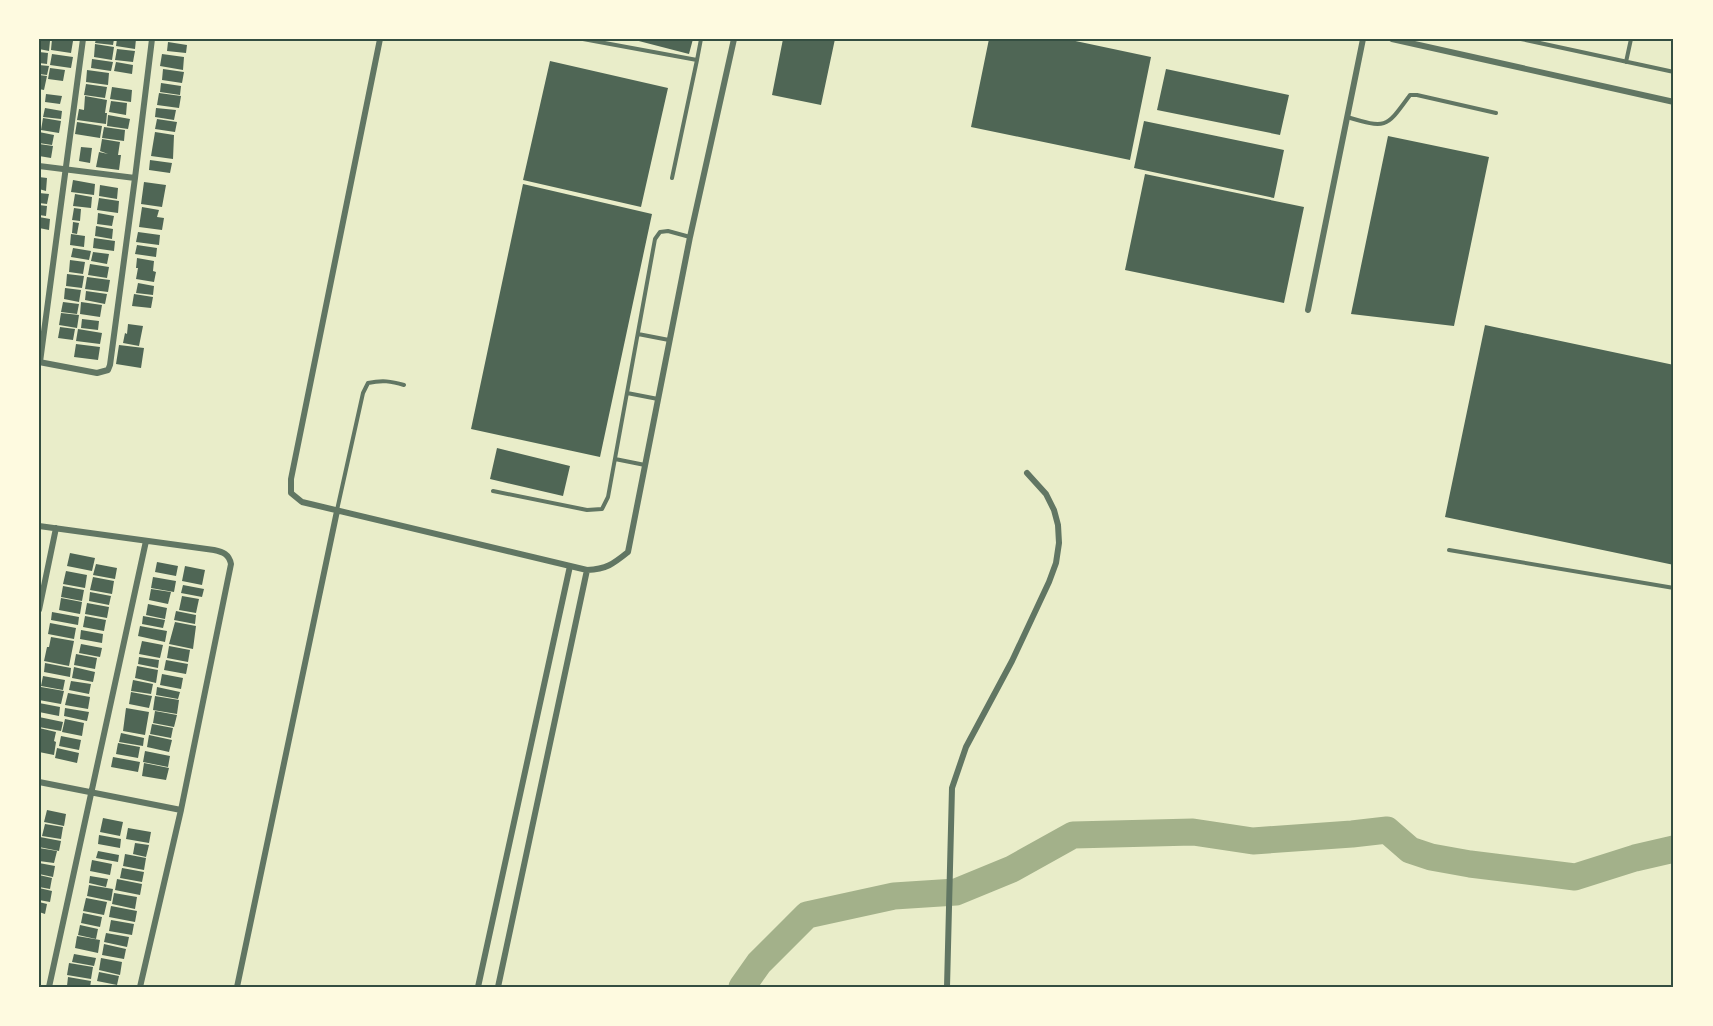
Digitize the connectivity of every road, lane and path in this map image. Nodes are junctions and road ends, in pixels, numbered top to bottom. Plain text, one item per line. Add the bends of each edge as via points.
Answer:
1 (83, 39) edge
2 (152, 39) edge
3 (380, 39) edge
4 (583, 39) edge
5 (701, 39) edge
6 (734, 39) edge
7 (1363, 39) edge
8 (1392, 39) edge
9 (1521, 39) edge
10 (1631, 39) edge
11 (697, 60) junction
12 (1626, 62) junction
13 (1674, 72) edge
14 (1674, 102) edge
15 (1496, 113) dead end
16 (1347, 117) junction
17 (39, 166) edge
18 (66, 169) junction
19 (135, 178) junction
20 (672, 178) dead end
21 (690, 237) junction
22 (1308, 310) dead end
23 (638, 334) junction
24 (669, 340) junction
25 (40, 362) edge
26 (404, 385) dead end
27 (627, 393) junction
28 (658, 399) junction
29 (615, 459) junction
30 (645, 465) junction
31 (1027, 473) dead end
32 (493, 491) dead end
33 (337, 511) junction
34 (39, 525) edge
35 (56, 528) junction
36 (146, 541) junction
37 (1449, 550) dead end
38 (570, 566) junction
39 (587, 570) junction
40 (1674, 588) edge
41 (39, 609) edge
42 (39, 782) edge
43 (91, 793) junction
44 (181, 810) junction
45 (49, 987) edge
46 (140, 987) edge
47 (237, 987) edge
48 (478, 987) edge
49 (498, 987) edge
50 (947, 987) edge

1 - 18 street
2 - 19 street
3 - 33 street via 291,479 291,493 302,502
4 - 11 lane
5 - 11 lane
6 - 21 street
7 - 16 street
8 - 14 street
9 - 12 lane
10 - 12 lane
11 - 20 lane
12 - 13 lane
15 - 16 lane via 1417,95 1410,96 1390,121 1381,125
16 - 22 street
17 - 18 street
18 - 19 street
18 - 25 street
19 - 25 street via 108,370 97,373
21 - 23 lane via 668,231 660,232 655,239
21 - 24 street
23 - 24 lane
23 - 27 lane
24 - 28 street
26 - 33 lane via 389,381 368,383
27 - 28 lane
27 - 29 lane
28 - 30 street
29 - 30 lane
29 - 32 lane via 602,509 587,510
30 - 39 street via 628,552 612,565
31 - 50 street via 1054,510 1059,543 1056,563 1033,618 966,747 952,788
33 - 38 street
33 - 47 street
34 - 35 street
35 - 36 street
35 - 41 street
36 - 43 street
36 - 44 street via 214,550 225,553 231,564
37 - 40 lane
38 - 39 street
38 - 48 street
39 - 49 street
42 - 43 street
43 - 44 street
43 - 45 street
44 - 46 street

